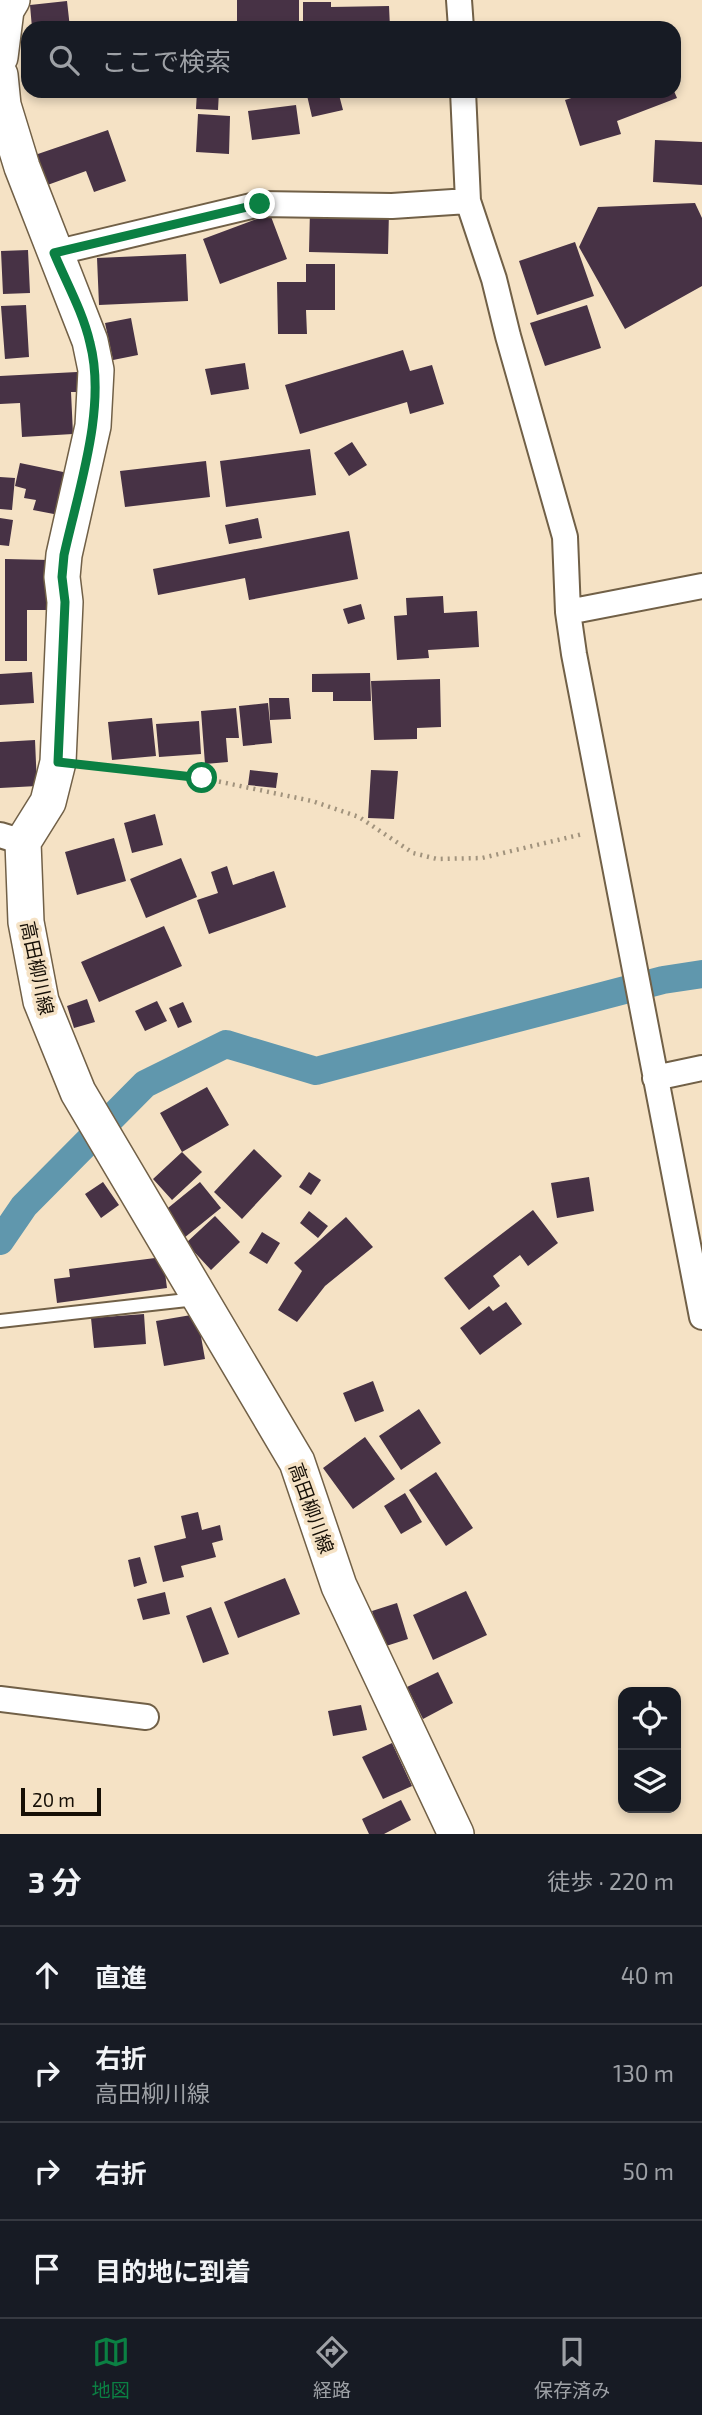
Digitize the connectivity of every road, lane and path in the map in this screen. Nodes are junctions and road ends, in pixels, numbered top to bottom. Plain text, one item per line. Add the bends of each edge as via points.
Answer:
1 (12, 0) edge
2 (460, 0) edge
3 (461, 21) edge
4 (0, 57) edge
5 (0, 75) edge
6 (463, 98) edge
7 (468, 201) junction
8 (54, 253) junction
9 (702, 586) edge
10 (569, 612) junction
11 (58, 762) junction
12 (607, 828) junction
13 (11, 839) edge
14 (702, 1068) edge
15 (654, 1078) junction
16 (200, 1298) junction
17 (702, 1317) edge
18 (0, 1321) edge
19 (0, 1699) edge
20 (146, 1717) dead end
21 (456, 1834) edge

1 - 4 main road via 6,10
2 - 3 street
5 - 8 main road, 高田柳川線 via 3,105
6 - 7 street
7 - 8 street via 392,206 260,204
7 - 10 street via 565,537
8 - 11 main road, 高田柳川線 via 90,341 96,370 93,426 64,555
9 - 10 street
10 - 12 street
11 - 12 path via 202,778 312,801 359,817 413,853 437,859 482,858
11 - 13 main road, 高田柳川線 via 48,802
12 - 15 street
13 - 16 main road, 高田柳川線 via 41,1001 78,1092
14 - 15 street
15 - 17 street
16 - 18 lane
16 - 21 main road, 高田柳川線 via 297,1462 339,1586
19 - 20 street

